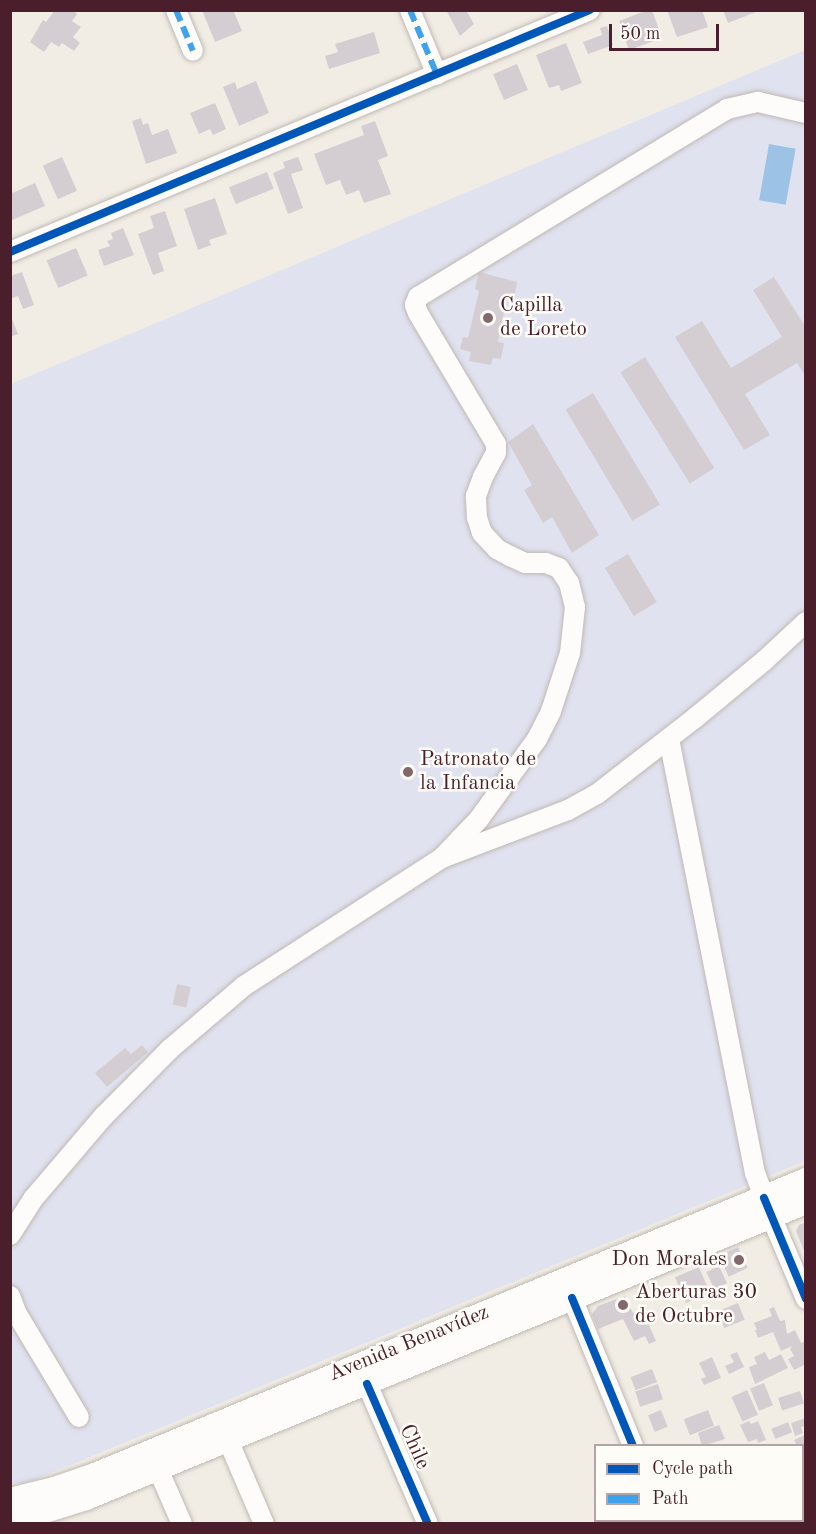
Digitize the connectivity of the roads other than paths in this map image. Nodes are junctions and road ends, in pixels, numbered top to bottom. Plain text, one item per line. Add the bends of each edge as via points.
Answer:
1 (176, 10) edge
2 (410, 10) edge
3 (590, 10) edge
4 (193, 51) dead end
5 (437, 75) junction
6 (806, 113) edge
7 (10, 252) edge
8 (806, 622) edge
9 (669, 739) junction
10 (442, 858) junction
11 (806, 1180) edge
12 (806, 1202) edge
13 (767, 1207) junction
14 (15, 1228) edge
15 (10, 1255) edge
16 (10, 1296) edge
17 (572, 1298) junction
18 (806, 1299) edge
19 (367, 1384) junction
20 (79, 1417) dead end
21 (228, 1440) junction
22 (632, 1444) edge
23 (158, 1469) junction
24 (10, 1500) edge
25 (10, 1522) edge
26 (182, 1524) edge
27 (264, 1524) edge
28 (428, 1524) edge

1 - 4 street
2 - 5 street
3 - 5 street
5 - 7 street
6 - 10 street via 758,102 727,109 418,297 418,313 496,444 496,453 476,496 482,533 497,549 525,563 546,563 559,568 569,583 575,607 570,653 551,711 537,739 479,819
8 - 9 street
9 - 10 street via 622,776 568,810
9 - 13 street via 756,1173
10 - 14 street via 244,987 170,1049 104,1116 33,1199
11 - 13 main road, Avenida Benavídez
12 - 13 main road, Avenida Benavídez
13 - 17 main road, Avenida Benavídez
13 - 18 street
13 - 24 main road, Avenida Benavídez via 95,1475
14 - 15 street
16 - 20 street
17 - 19 main road, Avenida Benavídez
17 - 22 street
19 - 21 main road, Avenida Benavídez
19 - 28 street, Chile
21 - 23 main road, Avenida Benavídez
21 - 27 street
23 - 25 main road, Avenida Benavídez via 86,1498
23 - 26 street

